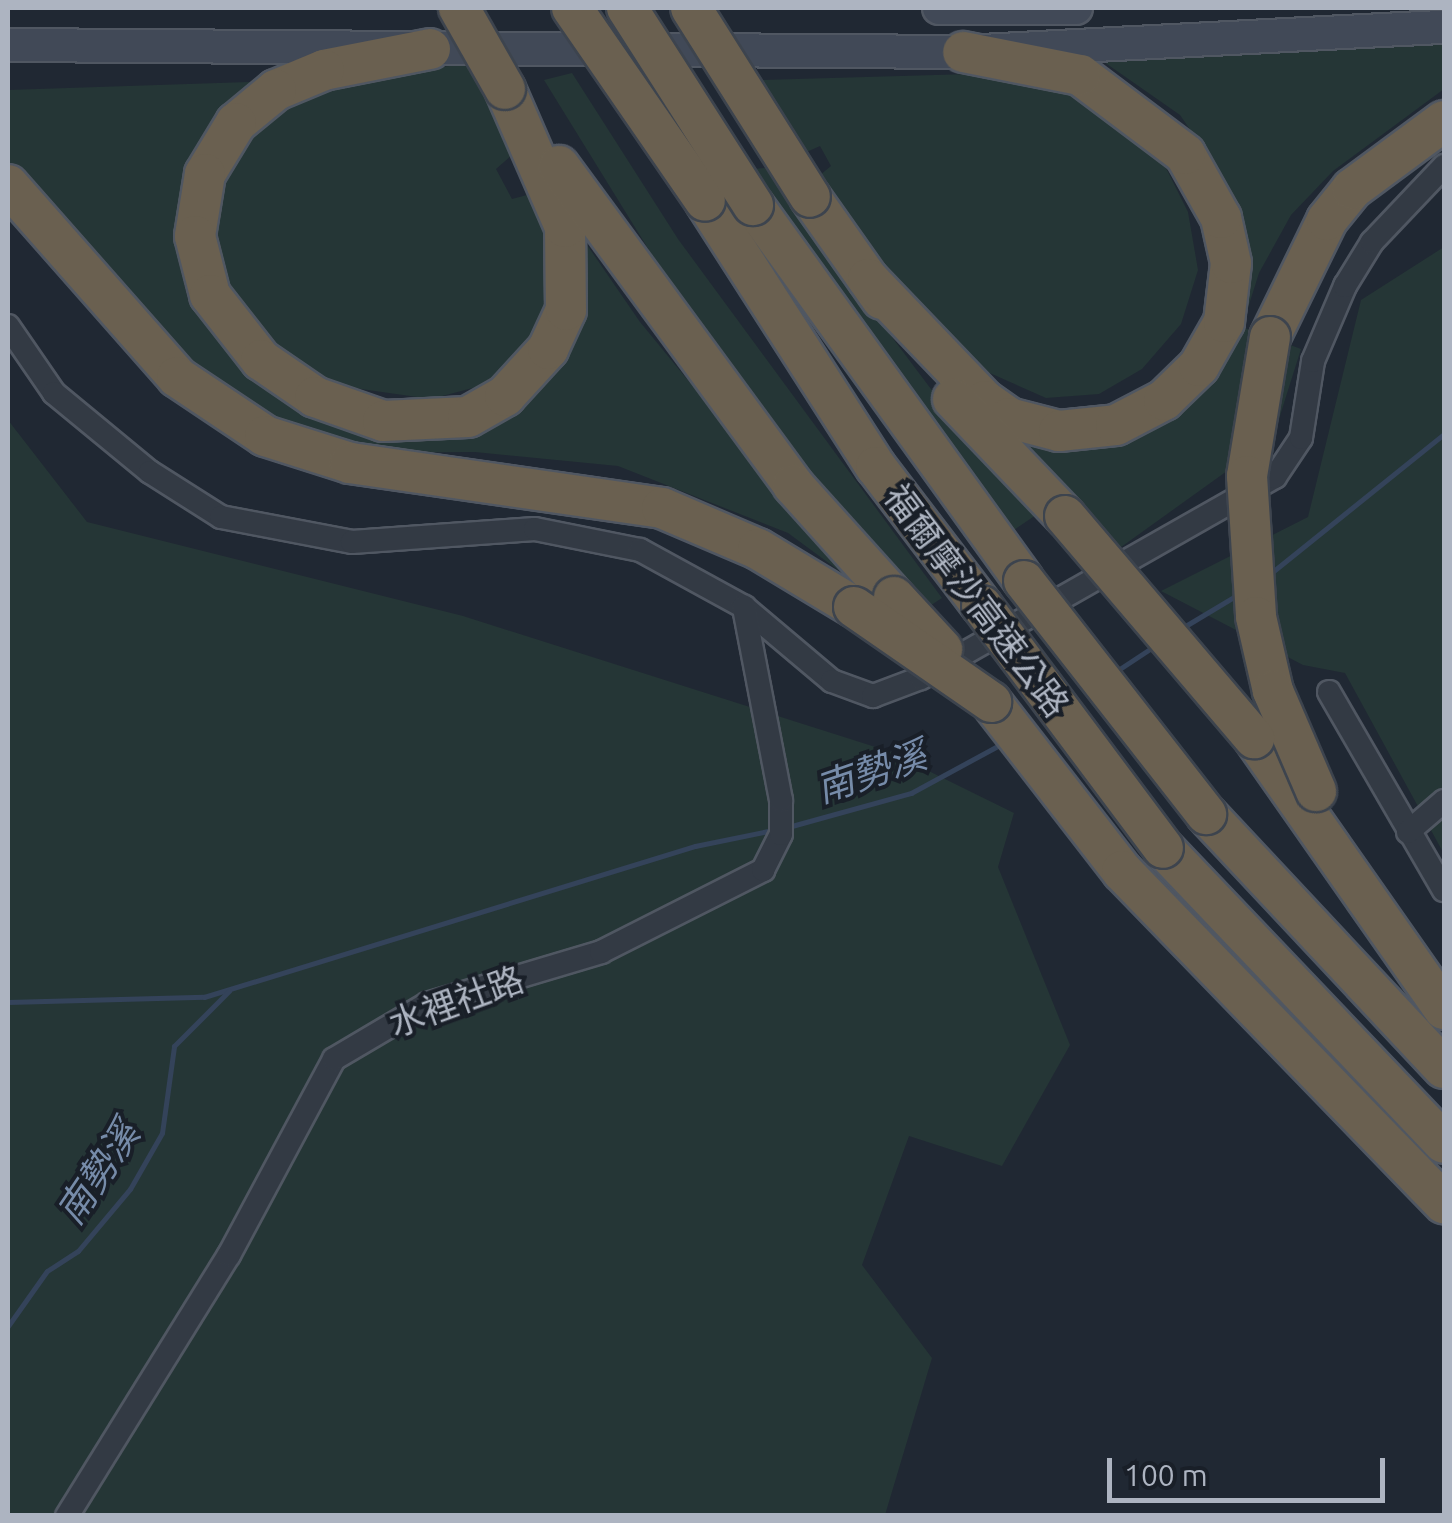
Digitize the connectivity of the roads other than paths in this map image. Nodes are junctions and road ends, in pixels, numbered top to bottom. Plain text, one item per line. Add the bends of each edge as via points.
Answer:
1 (459, 8) edge
2 (572, 8) edge
3 (626, 8) edge
4 (690, 8) edge
5 (938, 8) edge
6 (1076, 8) edge
7 (1444, 27) edge
8 (8, 45) edge
9 (430, 49) junction
10 (963, 52) junction
11 (505, 88) junction
12 (1444, 121) edge
13 (1444, 166) edge
14 (8, 185) edge
15 (868, 280) junction
16 (8, 326) edge
17 (744, 607) junction
18 (1329, 692) dead end
19 (991, 702) junction
20 (1444, 801) edge
21 (1408, 832) junction
22 (1444, 890) edge
23 (1436, 998) edge
24 (1444, 1068) edge
25 (1444, 1143) edge
26 (1444, 1203) edge
27 (67, 1516) edge

1 - 11 highway, bridge
2 - 25 highway, 福爾摩沙高速公路, bridge via 876,468 1163,848
3 - 24 highway, 福爾摩沙高速公路, bridge via 753,205 1024,581 1206,814
4 - 15 highway, bridge
5 - 6 main road
7 - 10 main road
8 - 9 main road
9 - 10 main road
9 - 11 highway via 324,70 276,90 236,123 206,174 196,236 210,295 261,360 315,398 383,421 468,417 505,396 548,349 566,310 565,227
10 - 15 highway via 1080,76 1186,154 1231,263 1224,322 1199,366 1164,400 1116,425 1059,431 1010,418 985,401
11 - 19 highway, bridge via 793,485
12 - 23 highway, bridge via 1352,189 1308,254 1270,337 1247,476 1256,617 1273,691 1316,791
13 - 17 street via 1372,242 1345,286 1313,361 1301,438 1274,477 921,678 873,696 832,681
14 - 19 highway, bridge via 177,376 266,436 350,464 662,508 758,550 854,606
15 - 23 highway, bridge via 956,403 1065,516 1254,738
16 - 17 street via 54,393 105,437 236,522 352,542 491,528 584,536 640,550
17 - 27 street, 水裡社路 via 781,827 763,870 584,958 427,1004 334,1059 229,1255
18 - 21 street
19 - 26 highway via 1122,871
20 - 21 street
21 - 22 street

